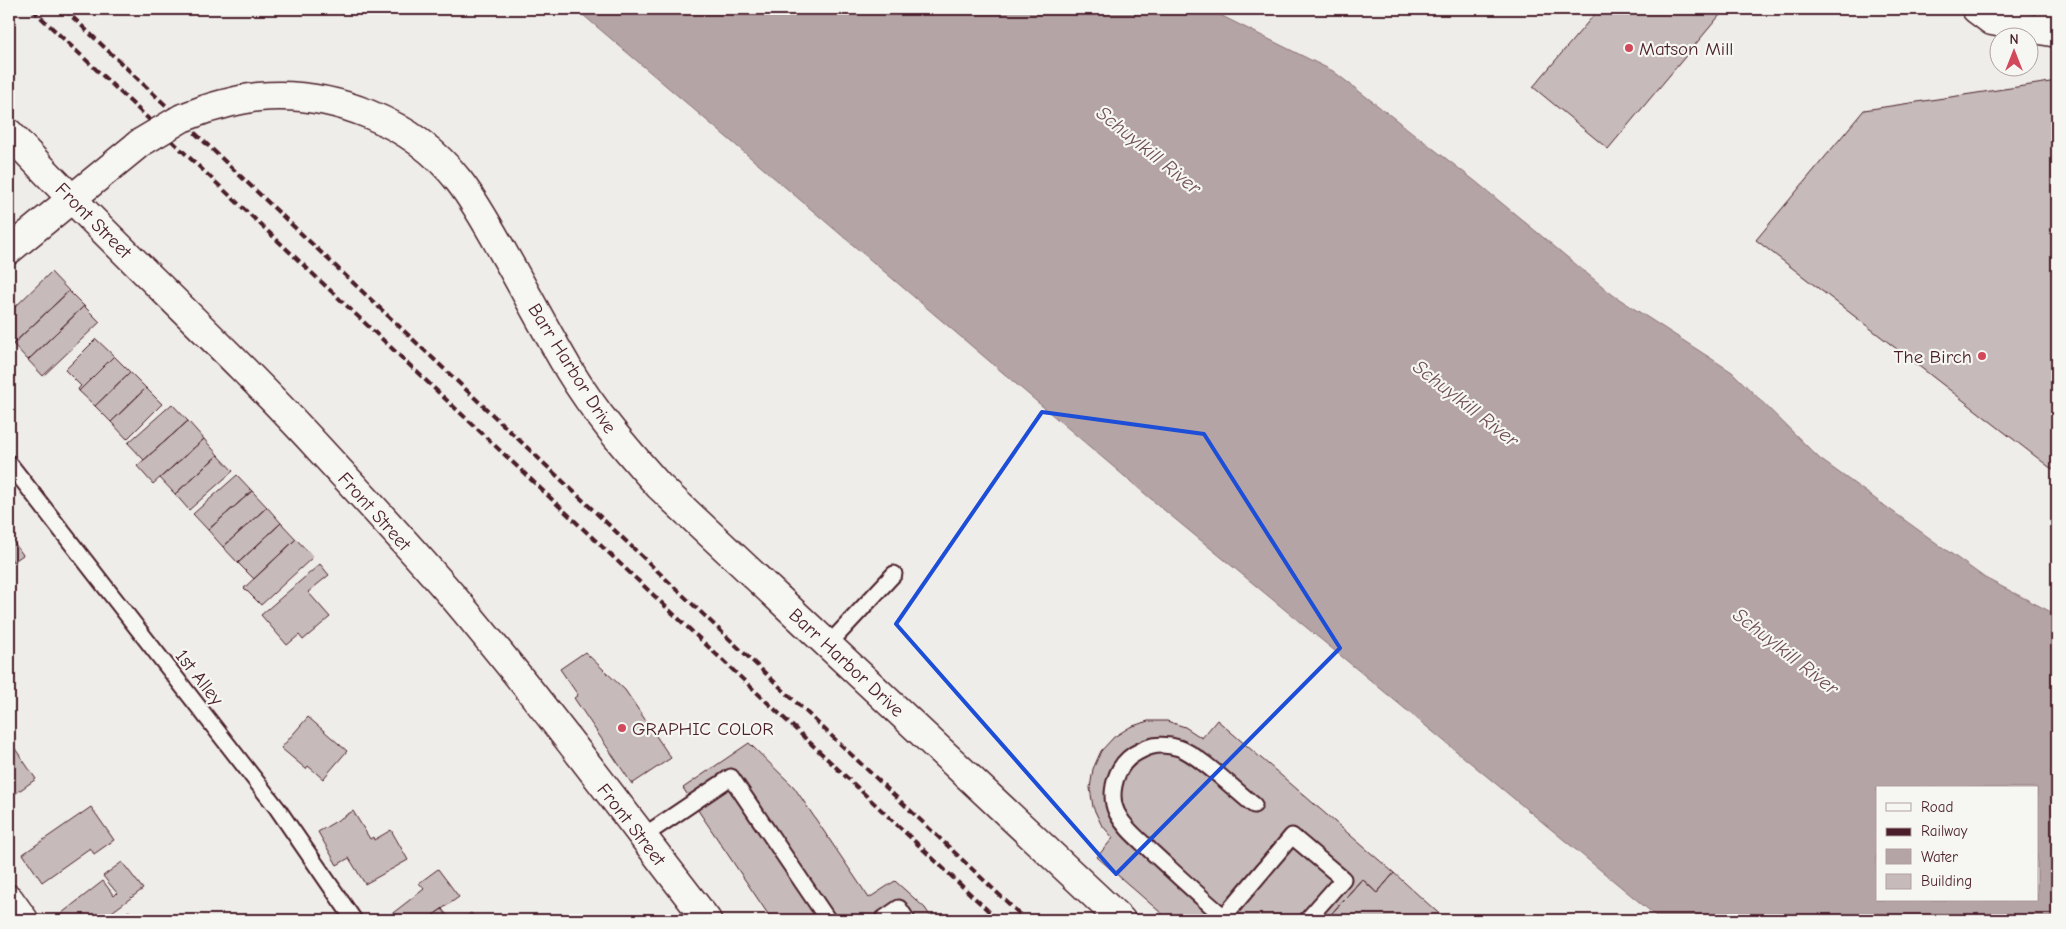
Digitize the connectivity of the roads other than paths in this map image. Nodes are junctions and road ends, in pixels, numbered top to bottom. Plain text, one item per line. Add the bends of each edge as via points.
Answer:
1 (1976, 9) edge
2 (2048, 24) edge
3 (9, 133) edge
4 (71, 198) junction
5 (9, 250) edge
6 (9, 462) edge
7 (894, 574) dead end
8 (828, 645) junction
9 (1254, 805) dead end
10 (642, 837) junction
11 (9, 899) edge
12 (883, 919) dead end
13 (1224, 919) edge
14 (24, 920) edge
15 (354, 920) edge
16 (707, 920) edge
17 (828, 920) edge
18 (907, 920) edge
19 (1121, 920) edge
20 (1306, 920) edge

1 - 2 street via 1992,21
3 - 4 street, Front Street
4 - 5 street, Barr Harbor Drive
4 - 8 street, Barr Harbor Drive, bridge via 140,143 182,118 257,97 308,98 335,103 360,110 413,138 458,180 478,208 569,370 608,427 659,486
4 - 10 street, Front Street via 323,452 448,591
6 - 15 lane, 1st Alley via 277,808
7 - 8 lane
8 - 19 street, Barr Harbor Drive
9 - 13 lane via 1194,756 1180,748 1164,745 1148,746 1134,754 1122,765 1115,779 1116,811 1124,825
10 - 16 street, Front Street
10 - 17 lane via 731,777
11 - 14 street
12 - 18 lane via 899,908
13 - 20 lane via 1292,836 1343,879

